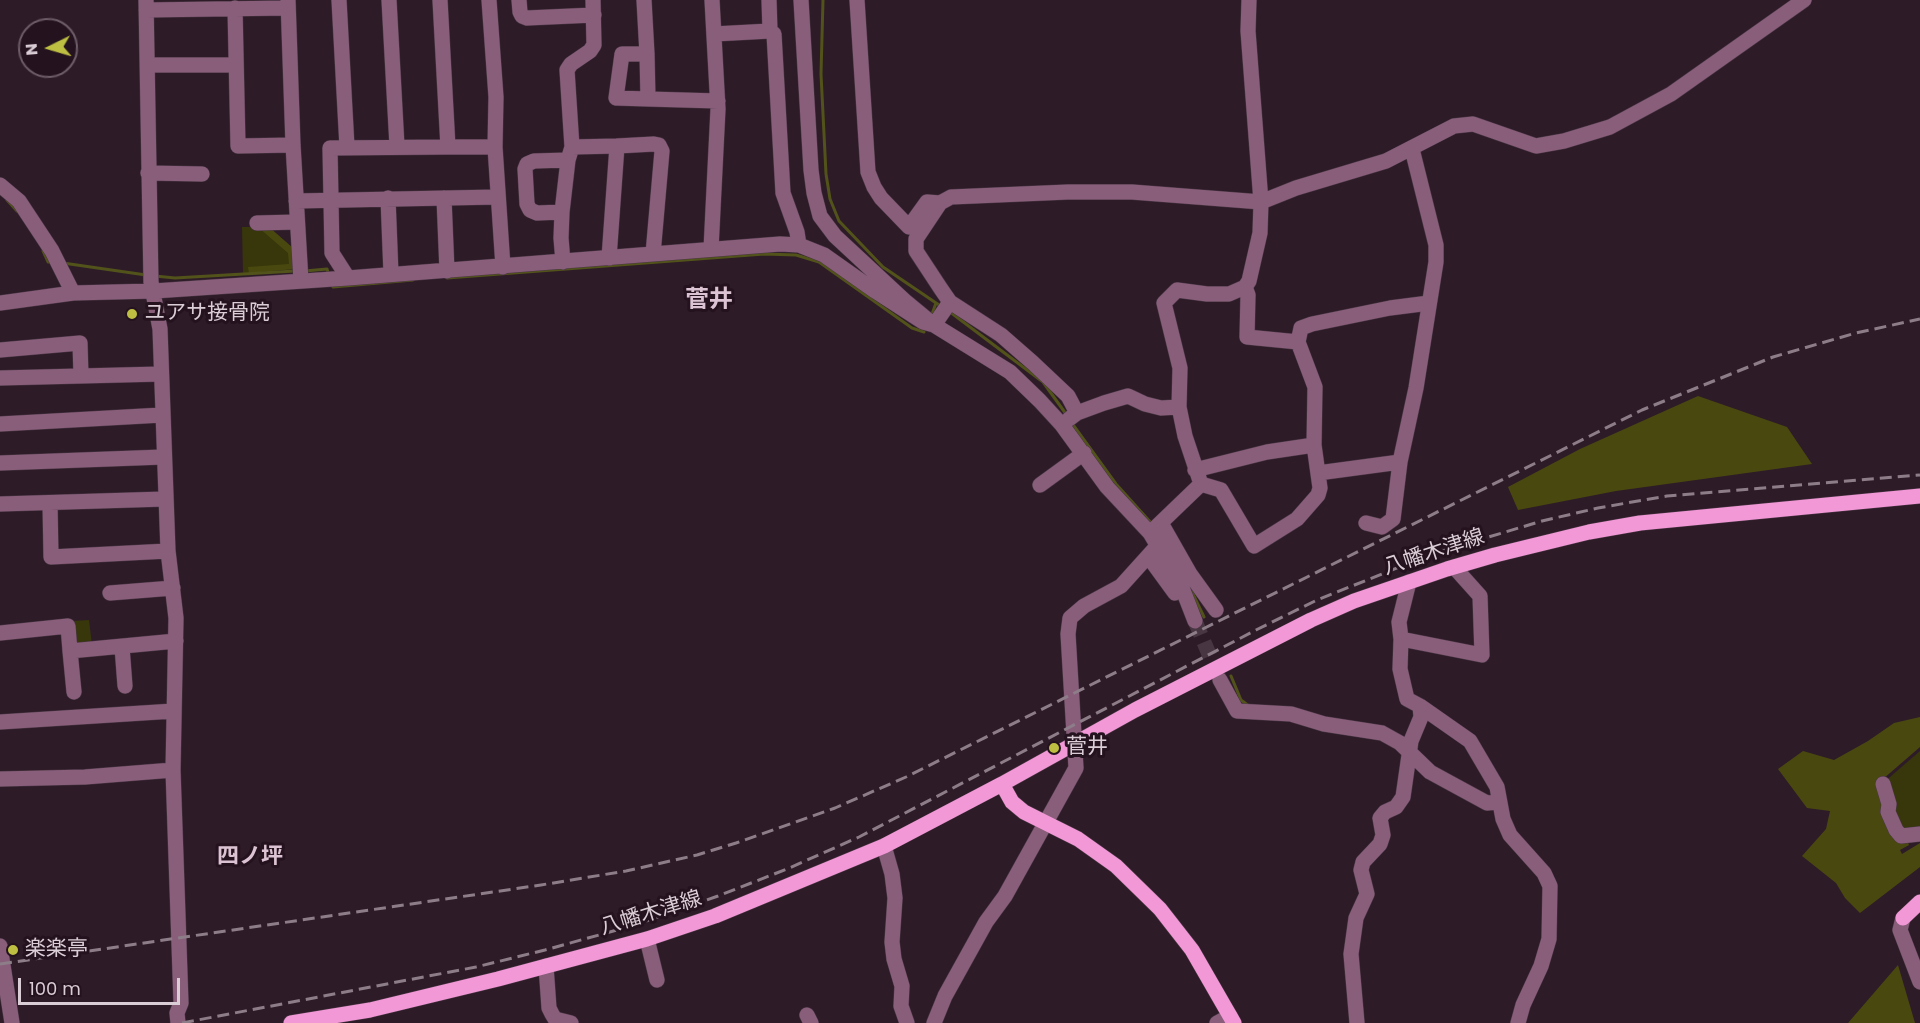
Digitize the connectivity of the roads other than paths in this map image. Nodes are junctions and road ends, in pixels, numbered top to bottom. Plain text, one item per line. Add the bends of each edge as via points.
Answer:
1 (339, 0) edge
2 (389, 0) edge
3 (440, 0) edge
4 (489, 0) edge
5 (519, 0) edge
6 (644, 0) edge
7 (712, 0) edge
8 (769, 0) edge
9 (801, 0) edge
10 (857, 0) edge
11 (1249, 0) edge
12 (1804, 0) edge
13 (287, 4) edge
14 (146, 5) edge
15 (594, 7) edge
16 (235, 8) junction
17 (770, 31) junction
18 (714, 34) junction
19 (647, 54) junction
20 (148, 65) junction
21 (236, 65) junction
22 (648, 99) junction
23 (718, 101) junction
24 (293, 145) junction
25 (397, 146) junction
26 (616, 146) junction
27 (347, 147) junction
28 (448, 147) junction
29 (495, 147) junction
30 (1412, 149) junction
31 (570, 153) junction
32 (148, 173) junction
33 (201, 174) dead end
34 (0, 185) edge
35 (497, 197) junction
36 (388, 198) junction
37 (444, 198) junction
38 (330, 200) junction
39 (296, 201) junction
40 (1261, 202) junction
41 (940, 203) junction
42 (562, 212) junction
43 (297, 222) junction
44 (257, 223) dead end
45 (799, 245) junction
46 (711, 249) junction
47 (653, 254) junction
48 (609, 258) junction
49 (563, 262) junction
50 (503, 267) junction
51 (447, 271) junction
52 (301, 274) junction
53 (392, 274) junction
54 (348, 278) junction
55 (1245, 287) junction
56 (154, 291) junction
57 (73, 293) junction
58 (0, 303) edge
59 (1429, 303) junction
60 (943, 313) junction
61 (1298, 342) junction
62 (0, 350) edge
63 (161, 374) junction
64 (81, 376) junction
65 (0, 378) edge
66 (1179, 407) junction
67 (162, 415) junction
68 (1070, 418) junction
69 (0, 423) edge
70 (1314, 445) junction
71 (1084, 453) junction
72 (164, 457) junction
73 (1400, 462) junction
74 (0, 463) edge
75 (1318, 473) junction
76 (1198, 477) junction
77 (1041, 485) dead end
78 (1920, 496) edge
79 (165, 499) junction
80 (50, 503) junction
81 (0, 504) edge
82 (1366, 523) dead end
83 (1155, 536) junction
84 (168, 551) junction
85 (1454, 567) junction
86 (1409, 582) junction
87 (173, 588) junction
88 (110, 593) dead end
89 (1216, 610) dead end
90 (1192, 622) tunnel mouth
91 (0, 633) edge
92 (1401, 639) junction
93 (176, 641) junction
94 (122, 647) junction
95 (70, 651) junction
96 (1220, 680) tunnel mouth
97 (125, 686) dead end
98 (74, 692) dead end
99 (1420, 706) junction
100 (174, 711) junction
101 (0, 722) edge
102 (1076, 744) junction
103 (1411, 747) junction
104 (173, 770) junction
105 (0, 779) edge
106 (1002, 784) junction
107 (1882, 784) dead end
108 (1493, 802) junction
109 (1047, 824) junction
110 (1920, 834) edge
111 (884, 846) junction
112 (1920, 902) edge
113 (1903, 918) joint
114 (647, 939) junction
115 (0, 953) edge
116 (546, 966) junction
117 (657, 980) dead end
118 (1920, 982) edge
119 (371, 1016) edge
120 (1227, 1021) edge
121 (12, 1023) edge
122 (178, 1023) edge
123 (291, 1023) edge
124 (571, 1023) edge
125 (907, 1023) edge
126 (934, 1023) edge
127 (1357, 1023) edge
128 (1518, 1023) edge

1 - 27 street
2 - 25 street
3 - 28 street
4 - 29 street via 496,97
5 - 15 street via 520,12 527,18
6 - 19 street
7 - 18 street
8 - 17 street
9 - 60 street via 810,170 820,216 835,236 905,301
10 - 41 street via 868,172 874,187 909,227 927,202
11 - 40 street
12 - 30 street via 1671,94 1610,127 1536,146 1473,124 1462,124
13 - 16 street
13 - 24 street
14 - 16 street
14 - 20 street
15 - 31 street via 594,45 567,70
16 - 21 street
17 - 18 street
17 - 45 street via 774,34 783,194
18 - 23 street
19 - 22 street
19 - 22 street via 622,54 616,98
20 - 21 street
20 - 32 street
21 - 24 street via 238,146
22 - 23 street
23 - 46 street
24 - 39 street
25 - 27 street
25 - 28 street
26 - 31 street
26 - 47 street via 654,144 662,151
26 - 48 street
27 - 38 street via 330,148
28 - 29 street
29 - 35 street
30 - 40 street
30 - 59 street via 1436,245
31 - 42 street
31 - 42 street via 534,161 525,169 530,210
32 - 33 street
32 - 56 street
34 - 57 street via 19,201 36,226
35 - 37 street
35 - 50 street
36 - 37 street
36 - 38 street
36 - 53 street
37 - 51 street
38 - 39 street
38 - 54 street via 332,253
39 - 43 street
40 - 41 street via 1068,192 951,197
40 - 55 street via 1260,233
41 - 60 street via 916,239 916,251
42 - 49 street
43 - 44 street
43 - 52 street
45 - 46 street
45 - 60 street via 824,255 910,315
46 - 47 street
47 - 48 street
48 - 49 street
49 - 50 street
50 - 51 street
51 - 53 street
52 - 54 street
52 - 56 street
53 - 54 street
55 - 61 street via 1247,337
55 - 66 street via 1229,294 1177,290 1164,303 1180,368
56 - 57 street
56 - 63 street
57 - 58 street
59 - 61 street via 1312,324 1301,328
59 - 73 street
60 - 68 street
60 - 68 street via 1009,342 1068,396
61 - 70 street via 1315,387
62 - 64 street via 80,343
63 - 64 street
63 - 67 street
64 - 65 street
66 - 68 street via 1153,406 1128,396
66 - 76 street
67 - 69 street
67 - 72 street
68 - 71 street
70 - 75 street
70 - 76 street via 1267,452
71 - 77 street
71 - 83 street via 1107,487
72 - 74 street
72 - 79 street
73 - 75 street
73 - 82 street via 1393,519 1382,527
75 - 76 street via 1318,495 1297,519 1254,546 1221,490
76 - 83 street
78 - 85 main road, 八幡木津線 via 1640,523
79 - 80 street
79 - 84 street
80 - 81 street
80 - 84 street via 51,557
83 - 89 street
83 - 90 street via 1181,585
83 - 102 street via 1121,586 1070,618
84 - 87 street
85 - 86 main road, 八幡木津線
85 - 92 street via 1480,596 1482,655
86 - 92 street via 1399,622
86 - 102 main road, 八幡木津線 via 1302,624
87 - 88 street
87 - 93 street
91 - 95 street via 68,626
92 - 99 street via 1400,669 1407,699
93 - 94 street
93 - 100 street
94 - 95 street
94 - 97 street
95 - 98 street
96 - 103 street via 1237,711 1291,714 1382,733
99 - 103 street via 1421,717
99 - 108 street via 1470,741 1497,787
100 - 101 street
100 - 104 street
102 - 106 main road, 八幡木津線
102 - 109 street via 1076,768
103 - 108 street via 1430,772
103 - 127 street via 1403,797 1380,818 1380,844 1363,862 1361,870 1367,894 1356,918 1351,954
104 - 105 street
104 - 122 street via 181,1004
106 - 109 main road via 1012,802
106 - 111 main road, 八幡木津線
107 - 110 street via 1896,830 1901,836
108 - 128 street via 1510,834 1544,873 1550,886 1549,939
109 - 120 main road via 1078,839 1116,866 1160,909 1192,950
109 - 126 street via 986,922
111 - 114 main road, 八幡木津線 via 780,891
111 - 125 street via 895,898 894,959
112 - 113 main road
113 - 118 street via 1900,930
114 - 116 main road, 八幡木津線
114 - 117 street
115 - 121 street
116 - 119 main road, 八幡木津線
116 - 124 street via 549,1008 555,1019
119 - 123 main road, 八幡木津線

